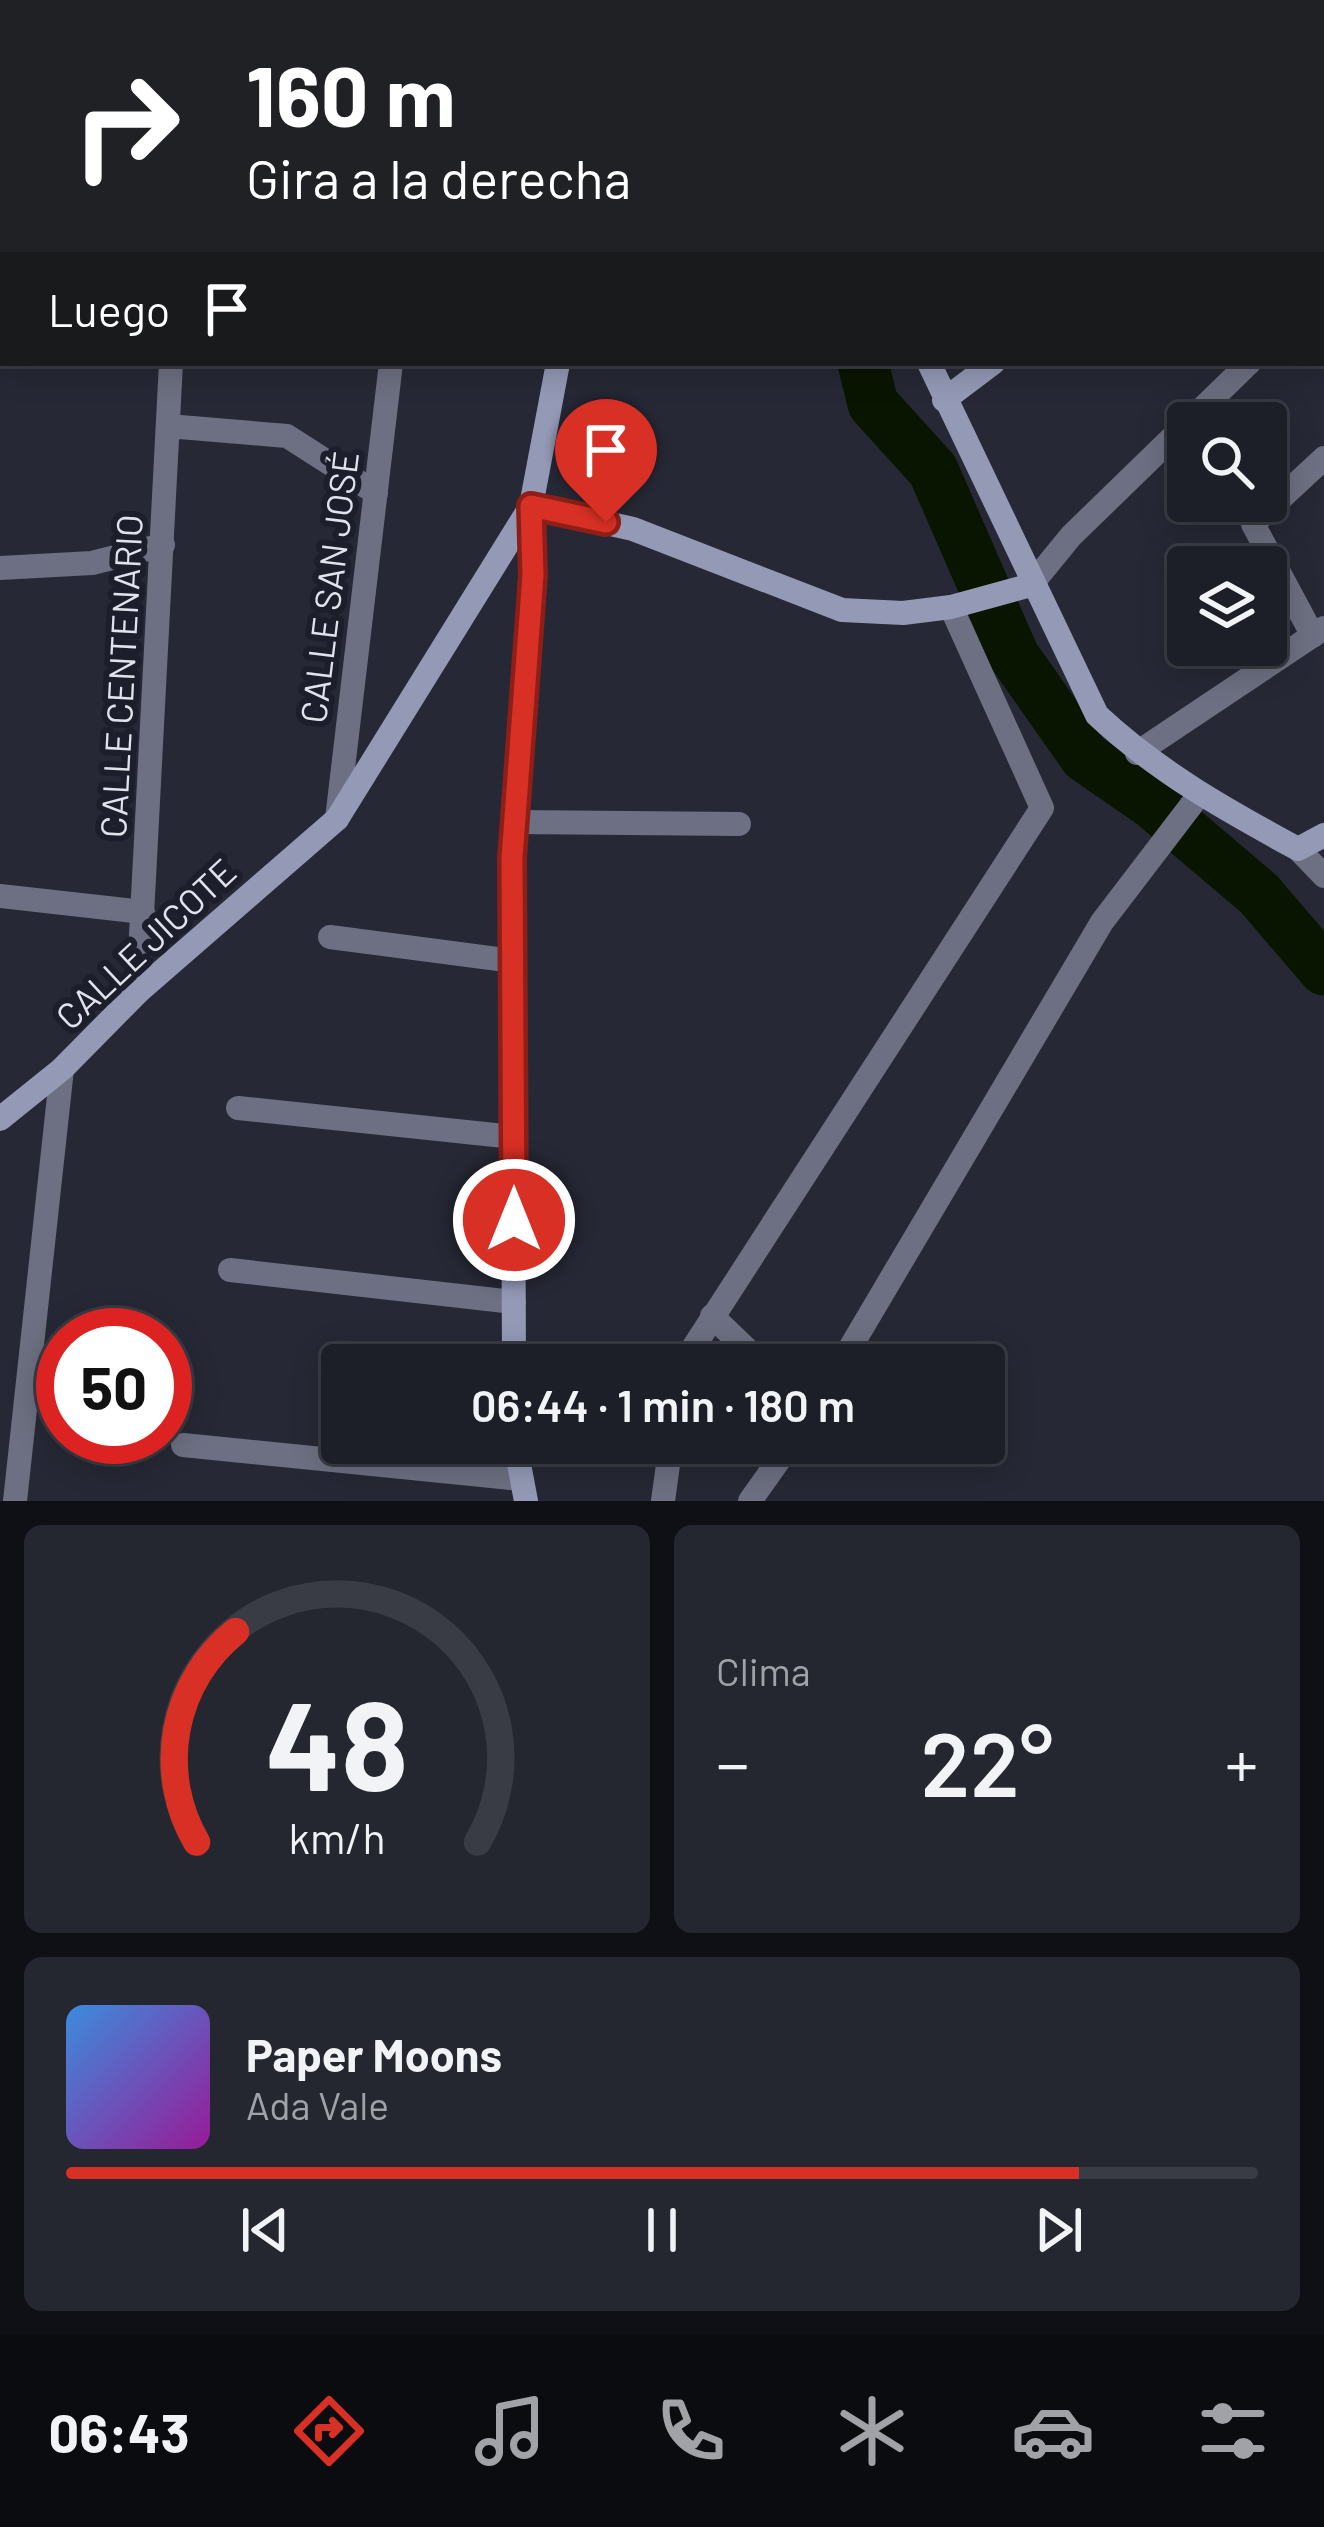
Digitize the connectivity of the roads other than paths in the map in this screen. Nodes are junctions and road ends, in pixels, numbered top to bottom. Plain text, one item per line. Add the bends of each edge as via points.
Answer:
1 (171, 366) edge
2 (391, 366) edge
3 (557, 366) edge
4 (930, 366) edge
5 (990, 366) edge
6 (1247, 366) edge
7 (944, 400) junction
8 (1221, 402) edge
9 (168, 426) junction
10 (1167, 453) edge
11 (1324, 458) edge
12 (1287, 485) edge
13 (376, 493) junction
14 (531, 506) junction
15 (1257, 522) edge
16 (164, 545) junction
17 (0, 568) edge
18 (1031, 585) junction
19 (951, 607) junction
20 (1318, 632) edge
21 (1137, 753) junction
22 (1199, 795) junction
23 (337, 819) junction
24 (515, 822) junction
25 (739, 824) dead end
26 (1324, 835) edge
27 (1298, 849) junction
28 (1324, 877) edge
29 (0, 896) edge
30 (143, 912) junction
31 (329, 937) dead end
32 (513, 961) junction
33 (138, 992) junction
34 (62, 1069) junction
35 (238, 1108) dead end
36 (0, 1118) edge
37 (513, 1137) junction
38 (230, 1270) dead end
39 (514, 1302) junction
40 (712, 1316) junction
41 (514, 1344) edge
42 (695, 1344) edge
43 (741, 1344) edge
44 (852, 1344) edge
45 (192, 1446) edge
46 (668, 1464) edge
47 (776, 1464) edge
48 (524, 1490) edge
49 (15, 1501) edge
50 (663, 1501) edge
51 (750, 1501) edge

1 - 9 street, CALLE CENTENARIO
2 - 13 street, CALLE SAN JOSÉ
3 - 14 main road
4 - 7 main road
5 - 7 main road
6 - 8 street
7 - 18 main road
9 - 13 street via 287,436
9 - 16 street, CALLE CENTENARIO
10 - 18 street via 1072,536
11 - 12 street
13 - 23 street, CALLE SAN JOSÉ
14 - 19 main road via 633,529 842,610
14 - 23 main road, CALLE JICOTE
14 - 24 main road
15 - 20 street
16 - 17 street via 92,563
16 - 30 street, CALLE CENTENARIO
18 - 19 main road
18 - 21 main road via 1097,716
19 - 40 street via 1042,808
20 - 21 street
21 - 22 main road
22 - 27 main road
22 - 44 street via 1102,922
23 - 33 main road, CALLE JICOTE
24 - 25 street
24 - 32 main road
26 - 27 main road
27 - 28 street
29 - 30 street
30 - 33 street, CALLE CENTENARIO
31 - 32 street
32 - 37 main road
33 - 34 main road, CALLE JICOTE
34 - 36 main road, CALLE JICOTE
34 - 49 street
35 - 37 street
37 - 39 main road
38 - 39 street
39 - 41 main road
40 - 42 street
40 - 43 street
45 - 48 street
46 - 50 street
47 - 51 street

